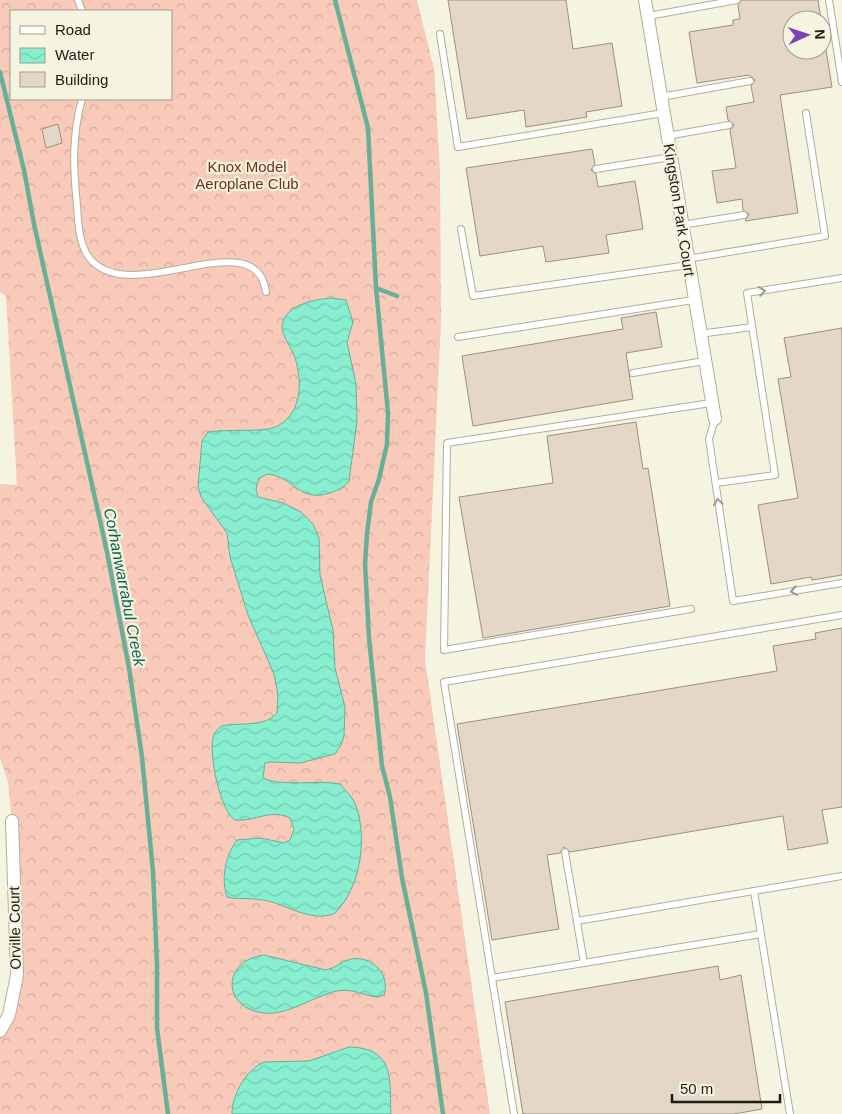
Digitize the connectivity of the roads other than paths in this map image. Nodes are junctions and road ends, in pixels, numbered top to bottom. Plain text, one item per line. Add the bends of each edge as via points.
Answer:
1 (645, 0) edge
2 (737, 0) edge
3 (829, 0) edge
4 (648, 16) junction
5 (440, 34) dead end
6 (750, 81) dead end
7 (842, 82) edge
8 (661, 97) junction
9 (82, 100) edge
10 (664, 113) junction
11 (806, 113) dead end
12 (729, 125) dead end
13 (667, 136) junction
14 (671, 157) junction
15 (596, 169) dead end
16 (744, 215) dead end
17 (682, 225) junction
18 (461, 229) dead end
19 (688, 262) junction
20 (842, 278) edge
21 (266, 292) dead end
22 (693, 300) junction
23 (752, 327) junction
24 (699, 334) junction
25 (458, 338) dead end
26 (704, 361) junction
27 (633, 373) dead end
28 (711, 403) junction
29 (715, 419) joint
30 (716, 483) junction
31 (842, 583) edge
32 (691, 609) dead end
33 (842, 615) edge
34 (12, 821) dead end
35 (565, 852) dead end
36 (842, 876) edge
37 (754, 891) junction
38 (577, 921) junction
39 (761, 934) junction
40 (584, 963) junction
41 (492, 978) junction
42 (0, 1031) edge
43 (514, 1114) edge
44 (790, 1114) edge

1 - 4 street, Kingston Park Court
2 - 4 lane
3 - 7 lane
4 - 8 street, Kingston Park Court
5 - 10 lane via 458,147
6 - 8 lane
8 - 10 street, Kingston Park Court
9 - 21 lane via 72,166 79,226 85,251 93,262 109,272 142,276 237,262 259,272
10 - 13 street, Kingston Park Court
11 - 19 lane via 825,236
12 - 13 lane
13 - 14 street, Kingston Park Court
14 - 15 lane
14 - 17 street, Kingston Park Court
16 - 17 lane
17 - 19 street, Kingston Park Court
18 - 19 lane via 473,296
19 - 22 street, Kingston Park Court
23 -> 20 lane via 747,293
22 - 24 street, Kingston Park Court
22 - 25 lane
23 - 24 lane
23 - 30 lane via 775,475
24 - 26 street, Kingston Park Court
26 - 27 lane
26 - 28 street, Kingston Park Court
28 - 29 street, Kingston Park Court
28 - 32 lane via 447,444 444,650
29 - 30 lane via 709,439
31 -> 30 lane via 733,601
33 - 41 lane via 444,682
34 - 42 street, Orville Court via 17,975 9,1014
35 - 38 lane
36 - 37 lane
37 - 38 lane
37 - 39 lane
38 - 40 lane
39 - 40 lane
39 - 44 lane
40 - 41 lane
41 - 43 lane

